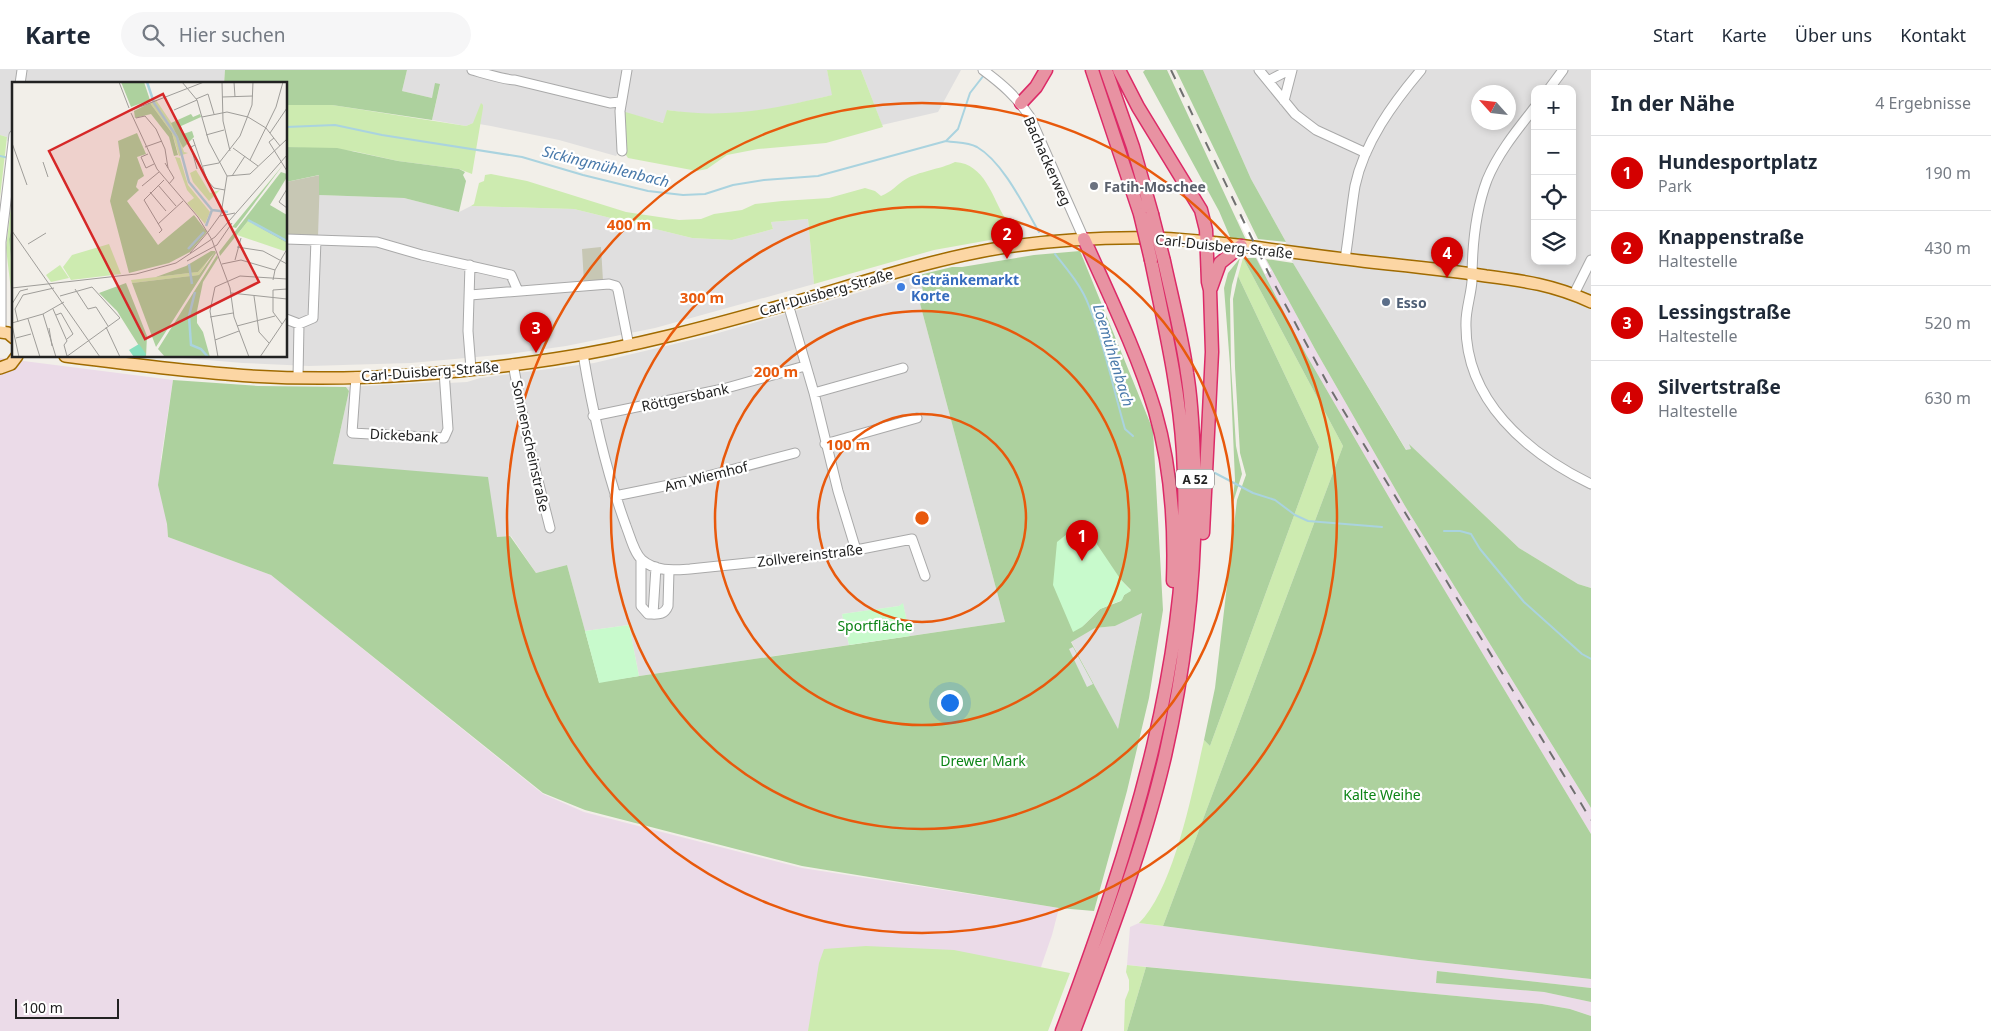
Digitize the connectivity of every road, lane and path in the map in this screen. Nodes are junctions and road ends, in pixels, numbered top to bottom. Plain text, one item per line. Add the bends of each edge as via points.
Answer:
1 (472, 70) edge
2 (627, 70) edge
3 (983, 70) edge
4 (1046, 70) edge
5 (1092, 70) edge
6 (1106, 70) edge
7 (1119, 70) edge
8 (1259, 70) edge
9 (1291, 70) edge
10 (1421, 70) edge
11 (1563, 70) edge
12 (1268, 81) junction
13 (1551, 85) edge
14 (1284, 101) junction
15 (620, 102) junction
16 (1021, 103) junction
17 (1531, 112) edge
18 (12, 151) edge
19 (622, 151) dead end
20 (1366, 153) junction
21 (1146, 214) junction
22 (288, 239) edge
23 (1084, 239) junction
24 (316, 240) junction
25 (1206, 242) junction
26 (1241, 246) junction
27 (1345, 259) junction
28 (1158, 260) junction
29 (1591, 260) edge
30 (470, 265) junction
31 (1471, 273) junction
32 (1210, 290) junction
33 (518, 291) junction
34 (1574, 294) junction
35 (470, 295) junction
36 (1591, 302) edge
37 (788, 304) junction
38 (288, 319) edge
39 (299, 324) junction
40 (1, 332) edge
41 (629, 346) junction
42 (583, 354) junction
43 (16, 358) edge
44 (82, 358) edge
45 (513, 364) junction
46 (805, 366) junction
47 (0, 368) edge
48 (903, 368) dead end
49 (471, 369) junction
50 (444, 371) junction
51 (298, 377) junction
52 (356, 377) junction
53 (814, 393) junction
54 (593, 416) junction
55 (917, 418) dead end
56 (825, 444) junction
57 (795, 453) dead end
58 (1591, 484) edge
59 (615, 496) junction
60 (550, 528) dead end
61 (856, 550) junction
62 (641, 559) junction
63 (656, 567) junction
64 (669, 570) junction
65 (925, 576) dead end
66 (653, 614) junction
67 (1177, 618) junction
68 (1176, 700) junction
69 (1109, 919) junction
70 (1092, 966) junction
71 (1062, 1031) edge
72 (1074, 1031) edge

1 - 15 street via 610,103
2 - 15 street
3 - 16 street, Bachackerweg
4 - 16 highway
5 - 21 highway, A 52
6 - 21 highway, A 52 via 1133,147
7 - 25 highway via 1138,108 1200,210
8 - 12 street
9 - 12 street
9 - 14 street
10 - 20 street via 1386,117
11 - 13 street
12 - 14 street
14 - 20 street via 1316,130
15 - 19 street
16 - 23 street, Bachackerweg via 1037,131
17 - 31 street via 1501,153 1488,180 1477,218
18 - 40 street via 1,242
20 - 27 street via 1356,185
21 - 28 highway, A 52, bridge
22 - 24 street
23 - 25 main road, Carl-Duisberg-Straße via 1152,238
23 - 37 main road, Carl-Duisberg-Straße via 1011,246 953,257
23 - 67 highway via 1155,412 1173,509 1172,602
24 - 30 street via 378,242
24 - 39 street via 313,318
25 - 26 main road, Carl-Duisberg-Straße
25 - 32 highway
26 - 27 main road, Carl-Duisberg-Straße
26 - 32 highway via 1220,264
27 - 31 main road, Carl-Duisberg-Straße
28 - 67 highway, A 52 via 1183,452 1183,559
28 - 68 highway, A 52 via 1187,374 1196,494 1190,613
29 - 34 street
30 - 33 street via 511,275
30 - 35 street
31 - 34 main road, Carl-Duisberg-Straße via 1540,283
31 - 58 street via 1466,323 1469,356 1486,399 1510,428 1537,451
32 - 68 highway via 1212,352 1206,494 1186,674
33 - 35 street
33 - 41 street via 616,286
34 - 36 main road, Carl-Duisberg-Straße
35 - 49 street
37 - 41 main road, Carl-Duisberg-Straße
37 - 46 street
38 - 39 street
39 - 51 street
41 - 42 main road, Carl-Duisberg-Straße
42 - 45 main road, Carl-Duisberg-Straße
42 - 54 street
43 - 47 main road via 11,364
44 - 51 main road, Carl-Duisberg-Straße via 253,376
45 - 49 main road, Carl-Duisberg-Straße
45 - 60 street, Sonnenscheinstraße
46 - 53 street
46 - 54 street, Röttgersbank via 723,389
48 - 53 street
49 - 50 main road, Carl-Duisberg-Straße
50 - 52 main road, Carl-Duisberg-Straße
50 - 52 street, Dickebank via 448,429 444,438 352,433
51 - 52 main road, Carl-Duisberg-Straße
53 - 56 street
54 - 59 street
55 - 56 street
56 - 61 street
57 - 59 street, Am Wiemhof
59 - 62 street
61 - 64 street, Zollvereinstraße
61 - 65 street, Zollvereinstraße via 912,539
62 - 63 street, Zollvereinstraße
62 - 66 street via 641,606 648,614
63 - 64 street, Zollvereinstraße
63 - 66 street
64 - 66 street via 668,606 662,614
67 - 69 highway, A 52 via 1160,714
68 - 69 highway, A 52 via 1151,806
69 - 70 highway, A 52
70 - 71 highway, A 52
70 - 72 highway, A 52

